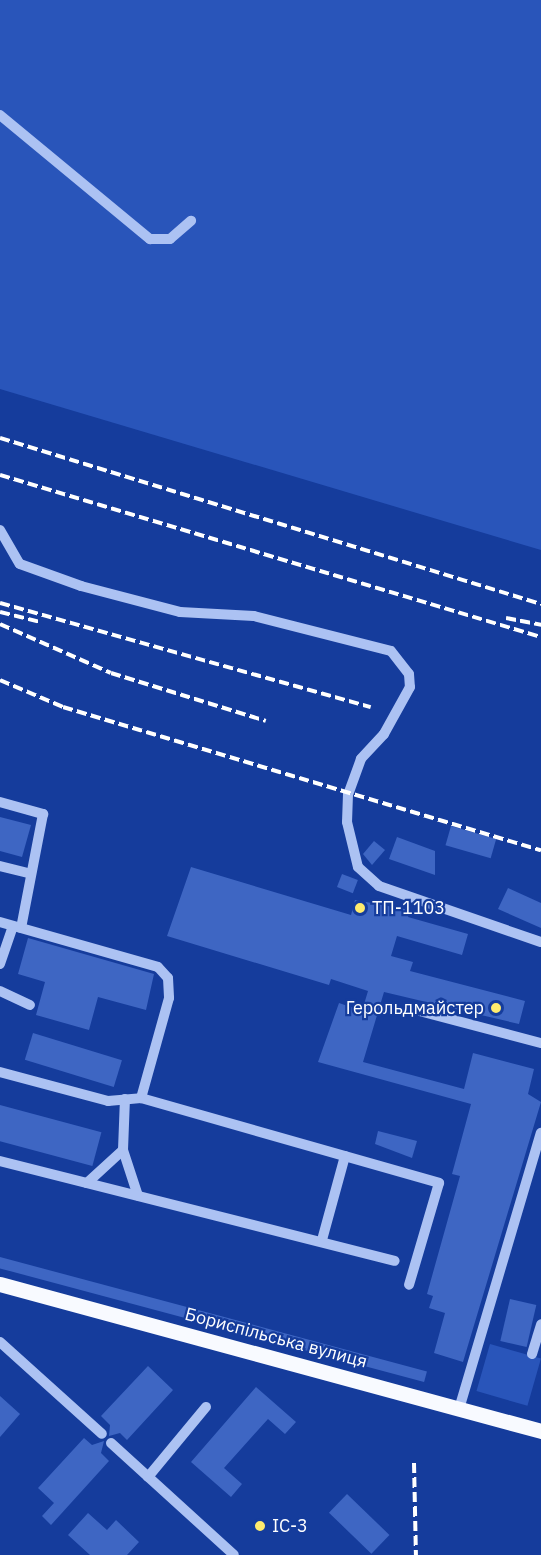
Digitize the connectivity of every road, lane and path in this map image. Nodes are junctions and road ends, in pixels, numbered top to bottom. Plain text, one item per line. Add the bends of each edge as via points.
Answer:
1 (0, 114) edge
2 (191, 221) dead end
3 (0, 530) edge
4 (0, 802) edge
5 (0, 866) edge
6 (32, 874) junction
7 (0, 922) edge
8 (17, 927) junction
9 (541, 942) edge
10 (0, 964) edge
11 (0, 991) edge
12 (30, 1005) dead end
13 (412, 1010) dead end
14 (541, 1042) edge
15 (0, 1072) edge
16 (141, 1098) junction
17 (125, 1100) junction
18 (541, 1132) edge
19 (123, 1150) junction
20 (345, 1156) junction
21 (0, 1161) edge
22 (87, 1184) junction
23 (138, 1196) junction
24 (322, 1240) junction
25 (395, 1261) dead end
26 (0, 1284) edge
27 (409, 1285) dead end
28 (541, 1324) edge
29 (0, 1342) edge
30 (532, 1354) dead end
31 (206, 1407) dead end
32 (459, 1409) junction
33 (541, 1431) edge
34 (102, 1434) dead end
35 (111, 1443) dead end
36 (148, 1477) junction
37 (234, 1555) edge

1 - 2 lane via 150,239 170,239
3 - 9 lane via 20,564 81,586 180,612 254,616 391,651 409,674 410,687 384,734 361,759 348,794 347,822 358,867 379,886
4 - 6 lane via 42,814
5 - 6 lane
6 - 8 lane
7 - 8 lane
8 - 10 lane
8 - 16 lane via 158,967 168,978 169,998
11 - 12 lane
13 - 14 lane
15 - 17 lane via 108,1101
16 - 17 lane
16 - 20 lane
17 - 19 lane
18 - 32 lane
19 - 22 lane
19 - 23 lane
20 - 24 lane
20 - 27 lane via 439,1183
21 - 22 lane
22 - 23 lane
23 - 24 lane
24 - 25 lane
26 - 32 main road, Бориспільська вулиця
28 - 30 lane
29 - 34 lane
31 - 36 lane
32 - 33 main road, Бориспільська вулиця
35 - 36 lane
36 - 37 lane

